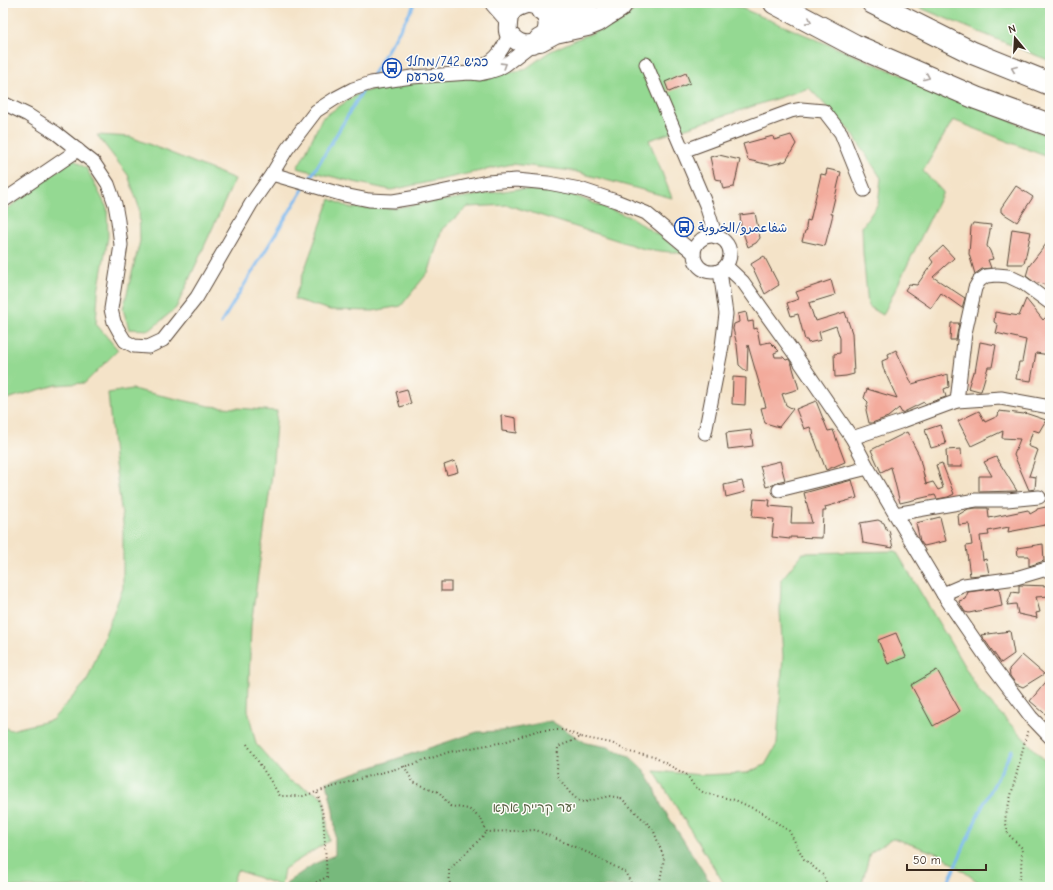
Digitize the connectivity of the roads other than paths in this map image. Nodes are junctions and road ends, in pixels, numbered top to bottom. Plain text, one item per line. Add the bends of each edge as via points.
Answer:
1 (494, 3) edge
2 (775, 3) edge
3 (873, 3) edge
4 (531, 6) edge
5 (614, 9) edge
6 (508, 26) junction
7 (536, 42) junction
8 (646, 64) dead end
9 (470, 73) junction
10 (1050, 84) edge
11 (3, 103) edge
12 (1050, 126) edge
13 (78, 150) junction
14 (683, 151) junction
15 (272, 174) junction
16 (864, 190) dead end
17 (3, 201) edge
18 (716, 237) junction
19 (694, 253) junction
20 (723, 268) junction
21 (1050, 303) edge
22 (958, 401) junction
23 (1050, 407) edge
24 (705, 433) dead end
25 (852, 438) junction
26 (868, 468) junction
27 (779, 490) dead end
28 (1039, 497) dead end
29 (895, 514) junction
30 (1050, 568) edge
31 (943, 594) junction
32 (1050, 737) edge

1 - 6 street
2 -> 12 highway via 854,46 976,98
10 -> 3 highway via 973,53
4 - 5 highway via 560,16 574,17
4 - 6 street via 515,8 510,13
4 - 7 street via 548,21 545,35
5 - 7 highway via 597,21 555,32
6 - 7 street via 517,42
6 - 9 street via 505,46 500,54
9 -> 7 street via 480,74 498,69
8 - 14 street
9 - 15 street via 371,83 336,98 316,111 287,148
11 - 13 street via 28,115
13 - 15 street via 94,163 108,184 115,204 120,245 111,309 120,333 125,341 134,346 148,347 163,340 197,297 251,204
13 - 17 street
14 - 16 street via 801,109 824,111 841,133
14 - 18 street
15 - 19 street via 344,195 393,201 486,182 516,180 548,183 580,189 646,213
18 - 19 street via 704,238
18 - 20 street via 722,239 729,249 729,261
19 - 20 street via 700,268 710,272
20 - 24 street via 726,314
20 - 25 street via 743,282
21 - 22 street via 1023,283 1008,276 997,274 986,276 979,281 975,288 965,333
22 - 23 street via 1001,398
22 - 25 street
25 - 26 street
26 - 27 street
26 - 29 street
28 - 29 street via 976,500
29 - 31 street
30 - 31 street via 1016,578 964,585
31 - 32 street via 991,664 1031,717

